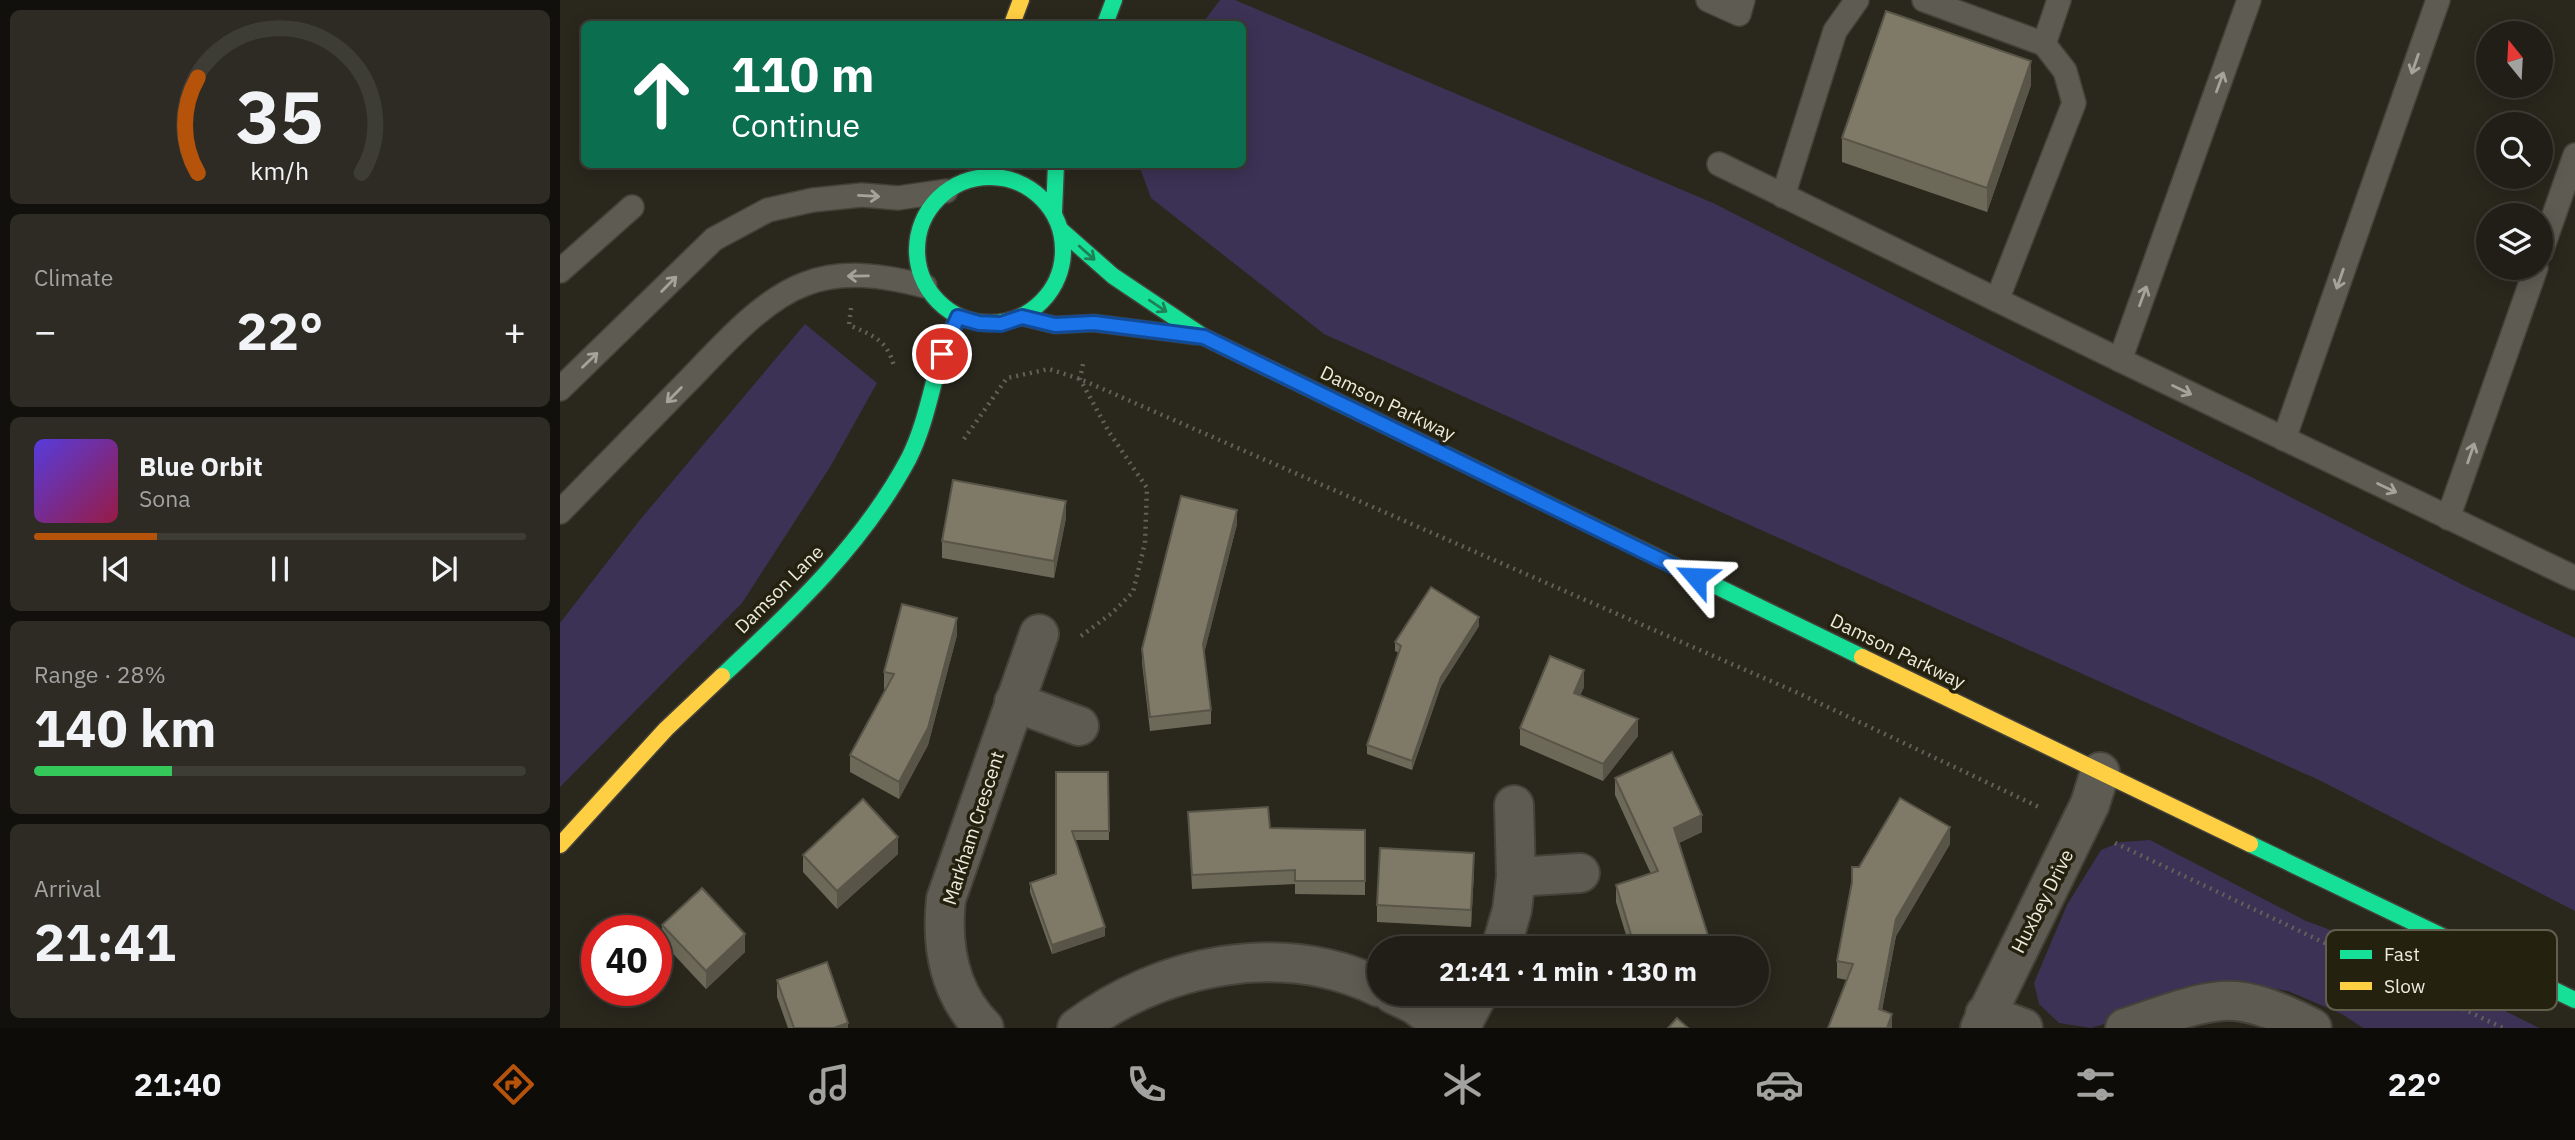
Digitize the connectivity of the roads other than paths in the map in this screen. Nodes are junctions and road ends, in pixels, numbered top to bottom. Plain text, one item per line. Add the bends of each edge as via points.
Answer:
1 (1021, 0) edge
2 (1114, 0) edge
3 (1708, 0) edge
4 (1857, 0) edge
5 (1924, 0) edge
6 (2059, 0) edge
7 (2249, 0) edge
8 (2438, 0) edge
9 (1741, 7) edge
10 (1013, 21) edge
11 (1106, 21) edge
12 (2044, 44) junction
13 (2575, 155) edge
14 (1719, 164) dead end
15 (965, 168) edge
16 (1056, 168) edge
17 (954, 186) junction
18 (1783, 196) junction
19 (632, 207) dead end
20 (1054, 212) junction
21 (2553, 218) edge
22 (1062, 230) junction
23 (560, 271) edge
24 (2532, 280) edge
25 (925, 286) junction
26 (1997, 300) junction
27 (958, 317) junction
28 (1022, 317) junction
29 (1204, 337) junction
30 (2120, 360) junction
31 (560, 389) edge
32 (2284, 439) junction
33 (560, 512) edge
34 (2448, 518) junction
35 (2575, 578) edge
36 (1039, 634) road end
37 (1014, 702) junction
38 (1079, 726) dead end
39 (2100, 772) junction
40 (1514, 805) dead end
41 (560, 845) edge
42 (1580, 873) dead end
43 (1516, 877) junction
44 (2429, 930) edge
45 (1504, 936) edge
46 (1367, 981) edge
47 (2557, 991) edge
48 (2575, 1000) edge
49 (1417, 1006) edge
50 (1472, 1006) edge
51 (1982, 1021) edge
52 (984, 1028) edge
53 (1077, 1028) edge
54 (1447, 1028) edge
55 (1460, 1028) edge
56 (2023, 1028) edge
57 (2125, 1028) edge
58 (2312, 1028) edge

1 - 10 street
2 - 11 street
3 - 9 lane
4 - 18 lane via 1835,31
5 - 12 lane
6 - 12 lane
30 -> 7 lane
8 -> 32 lane
12 - 26 lane via 2065,71 2074,103
13 - 21 lane
14 - 18 lane
15 - 17 street
16 - 20 street
17 - 20 street via 987,176 1013,180 1036,192
17 - 25 street via 928,210 917,235 916,261
31 -> 17 lane via 714,239 768,210 825,198 898,198
18 - 26 lane
19 - 23 lane
20 - 22 street
22 - 28 street via 1064,256 1057,281 1042,303
22 -> 29 street, Damson Parkway via 1113,276
34 -> 24 lane
25 - 27 street via 939,304
25 -> 33 lane via 856,274 807,283 778,296 720,348
26 - 30 lane
27 - 28 street via 1001,324
27 - 41 street, Damson Lane via 910,456 863,530 841,558 641,755
28 - 29 street, Damson Parkway via 1055,325 1094,323
29 - 39 street, Damson Parkway
30 -> 32 lane
32 -> 34 lane
34 - 35 lane
36 - 37 street, Markham Crescent
37 - 38 street
37 - 52 street, Markham Crescent via 946,899 943,925 953,983
39 - 44 street, Damson Parkway
39 - 51 street, Huxbey Drive via 2090,804
40 - 43 street
42 - 43 street
43 - 45 street
46 - 53 street via 1292,964 1221,966 1190,972 1130,995
47 - 48 street, Damson Parkway
49 - 54 street
50 - 55 street
51 - 56 street
57 - 58 street via 2191,1007 2235,1001 2280,1012

